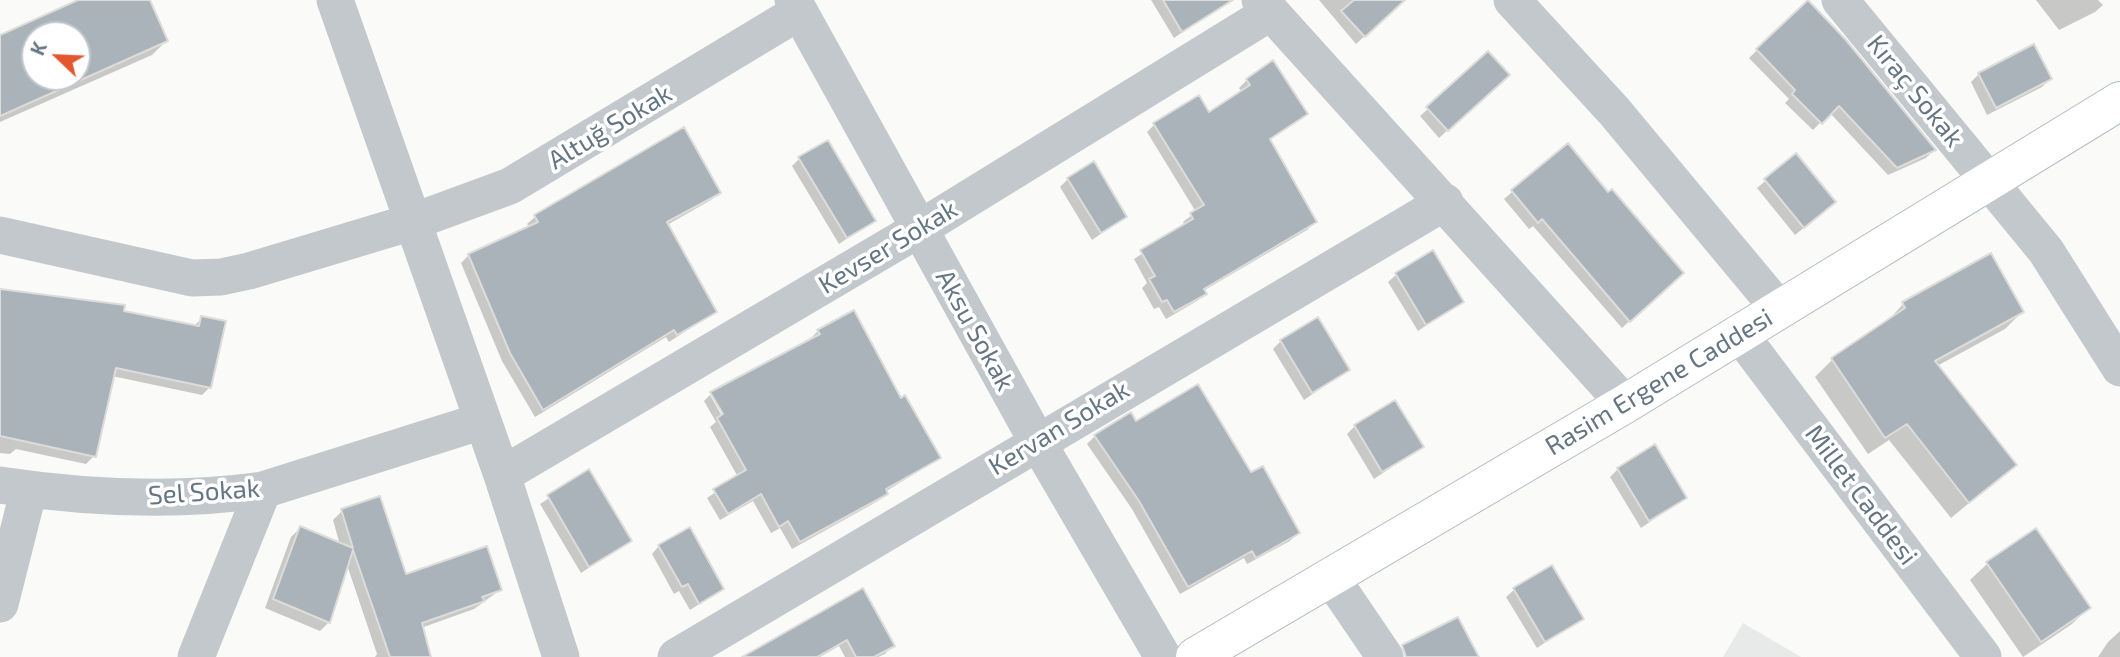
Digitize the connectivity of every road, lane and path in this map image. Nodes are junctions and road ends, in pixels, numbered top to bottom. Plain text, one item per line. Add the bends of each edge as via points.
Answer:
1 (335, 0) edge
2 (1512, 0) edge
3 (1840, 0) edge
4 (796, 6) edge
5 (1265, 6) edge
6 (2120, 101) edge
7 (1990, 181) junction
8 (1445, 202) junction
9 (412, 222) junction
10 (919, 229) junction
11 (0, 234) edge
12 (1779, 309) junction
13 (1739, 333) junction
14 (2120, 368) edge
15 (1625, 404) junction
16 (482, 421) junction
17 (1037, 441) junction
18 (502, 475) junction
19 (15, 487) edge
20 (263, 490) junction
21 (1330, 576) junction
22 (0, 604) edge
23 (196, 657) edge
24 (561, 657) edge
25 (676, 657) edge
26 (1163, 657) edge
27 (1195, 657) edge
28 (1385, 657) edge
29 (1983, 657) edge

1 - 9 street
2 - 12 street via 1614,111
3 - 7 street, Kıraç Sokak
4 - 9 street, Altuğ Sokak via 521,180 479,200
4 - 10 street, Aksu Sokak
5 - 8 street
5 - 10 street, Kevser Sokak
6 - 7 main road, Rasim Ergene Caddesi
7 - 12 main road, Rasim Ergene Caddesi
7 - 14 street, Kıraç Sokak via 2046,251
8 - 15 street
8 - 17 street, Kervan Sokak
9 - 11 street, Altuğ Sokak via 249,271 206,278 173,275
9 - 16 street
10 - 17 street, Aksu Sokak
10 - 18 street, Kevser Sokak
12 - 13 main road, Rasim Ergene Caddesi
13 - 15 main road, Rasim Ergene Caddesi
13 - 29 street, Millet Caddesi
15 - 21 main road, Rasim Ergene Caddesi
16 - 18 street
16 - 20 street, Sel Sokak
17 - 25 street, Kervan Sokak
17 - 26 street, Aksu Sokak
18 - 24 street
19 - 20 street, Sel Sokak via 141,496
19 - 22 street
20 - 23 street
21 - 27 main road, Rasim Ergene Caddesi
21 - 28 street

